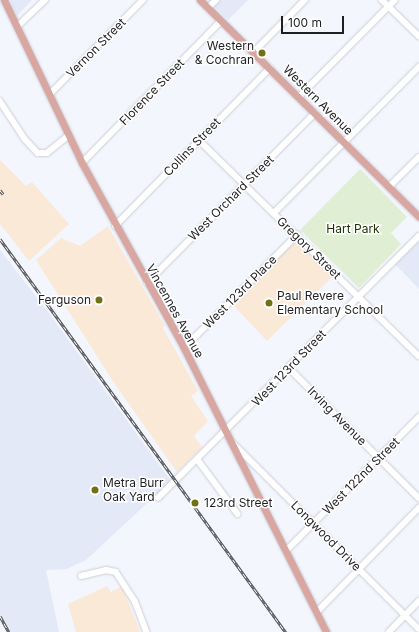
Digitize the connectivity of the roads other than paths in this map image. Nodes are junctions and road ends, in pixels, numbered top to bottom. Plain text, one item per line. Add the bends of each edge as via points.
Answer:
1 (4, 0) edge
2 (45, 0) edge
3 (143, 0) edge
4 (200, 0) edge
5 (216, 0) edge
6 (305, 0) edge
7 (382, 0) edge
8 (395, 0) edge
9 (389, 6) junction
10 (208, 8) junction
11 (221, 21) junction
12 (17, 27) junction
13 (419, 36) edge
14 (254, 52) junction
15 (419, 66) edge
16 (270, 68) junction
17 (49, 96) junction
18 (299, 97) junction
19 (0, 101) edge
20 (315, 113) junction
21 (68, 136) junction
22 (199, 140) junction
23 (345, 142) junction
24 (419, 157) edge
25 (82, 163) junction
26 (244, 184) junction
27 (389, 187) junction
28 (274, 213) junction
29 (419, 217) edge
30 (115, 226) junction
31 (297, 235) junction
32 (419, 236) edge
33 (148, 283) junction
34 (359, 296) junction
35 (184, 348) junction
36 (419, 356) edge
37 (289, 368) junction
38 (419, 417) edge
39 (226, 431) junction
40 (233, 443) junction
41 (379, 458) junction
42 (198, 460) junction
43 (158, 498) dead end
44 (419, 498) edge
45 (419, 508) edge
46 (238, 514) dead end
47 (314, 524) junction
48 (286, 551) junction
49 (360, 568) junction
50 (81, 576) dead end
51 (419, 601) edge
52 (317, 612) junction
53 (405, 615) junction
54 (419, 629) edge
55 (147, 632) edge
56 (326, 632) edge
57 (389, 632) edge

1 - 12 main road, Vincennes Avenue
2 - 12 street
3 - 17 street, Vernon Street
4 - 10 main road, Western Avenue
5 - 10 street
6 - 14 street
7 - 9 street
8 - 9 street
9 - 13 street
9 - 18 street
10 - 11 main road, Western Avenue
11 - 14 main road, Western Avenue
11 - 25 street, Florence Street
12 - 17 main road, Vincennes Avenue
14 - 16 main road, Western Avenue
15 - 23 street
16 - 18 main road, Western Avenue
16 - 22 street, Collins Street
17 - 21 main road, Vincennes Avenue
18 - 20 main road, Western Avenue
19 - 21 street via 25,139 38,153 47,153
20 - 23 main road, Western Avenue
20 - 26 street, West Orchard Street
21 - 25 main road, Vincennes Avenue
22 - 26 street, Gregory Street
22 - 30 street, Collins Street
23 - 27 main road, Western Avenue
23 - 28 street
24 - 27 street
25 - 30 main road, Vincennes Avenue
26 - 28 street, Gregory Street
26 - 33 street, West Orchard Street
27 - 29 main road, Western Avenue
28 - 31 street, Gregory Street
30 - 33 main road, Vincennes Avenue
31 - 34 street, Gregory Street
31 - 35 street, West 123rd Place
32 - 34 street, West 123rd Street
33 - 35 main road, Vincennes Avenue
34 - 36 street, Gregory Street
34 - 37 street, West 123rd Street
35 - 39 main road, Vincennes Avenue
37 - 39 street, West 123rd Street
37 - 41 street, Irving Avenue
38 - 41 street, West 122nd Street
39 - 40 main road, Vincennes Avenue
39 - 42 street, West 123rd Street
40 - 47 street, Longwood Drive
40 - 48 main road, Vincennes Avenue
41 - 44 street, Irving Avenue
41 - 47 street, West 122nd Street
42 - 43 street, West 123rd Street
42 - 46 street
45 - 49 street
47 - 48 street, West 122nd Street
47 - 49 street, Longwood Drive
48 - 52 main road, Vincennes Avenue
49 - 52 street
49 - 53 street, Longwood Drive
50 - 55 street via 106,570 116,572 135,601
51 - 53 street
52 - 56 main road, Vincennes Avenue
53 - 54 street, Longwood Drive
53 - 57 street

